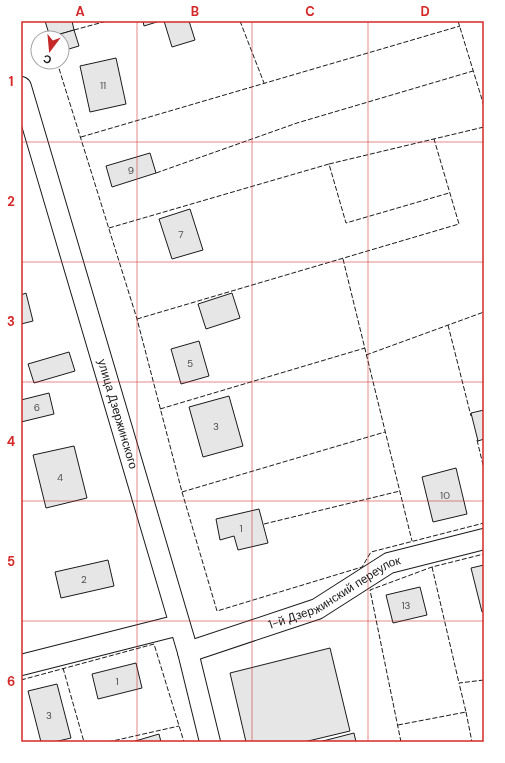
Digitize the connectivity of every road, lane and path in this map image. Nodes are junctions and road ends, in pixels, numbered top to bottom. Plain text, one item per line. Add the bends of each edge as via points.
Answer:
1 (21, 87) edge
2 (484, 538) edge
3 (179, 625) junction
4 (188, 652) junction
5 (21, 665) edge
6 (210, 742) edge

1 - 3 street, улица Дзержинского
2 - 4 street, 1-й Дзержинский переулок via 389,564 317,609
3 - 4 street, улица Дзержинского
3 - 5 street
4 - 6 street, улица Дзержинского

